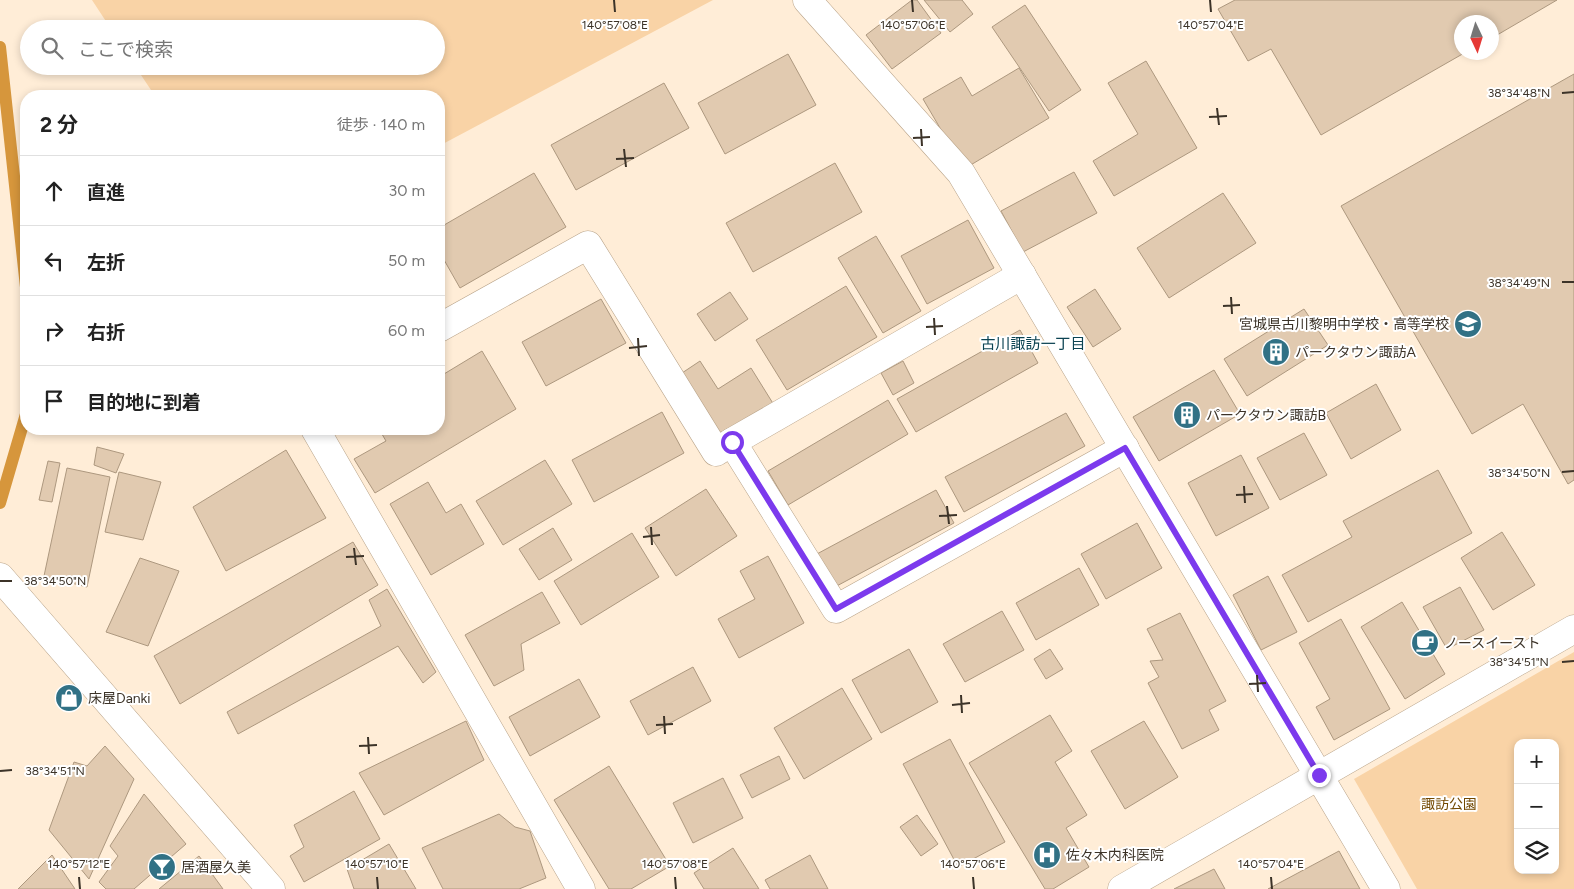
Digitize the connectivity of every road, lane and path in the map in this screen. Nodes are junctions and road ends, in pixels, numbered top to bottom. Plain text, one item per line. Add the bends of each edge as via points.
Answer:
1 (807, 0) edge
2 (1022, 275) junction
3 (445, 325) edge
4 (318, 435) edge
5 (732, 442) junction
6 (1125, 448) junction
7 (4, 582) edge
8 (1574, 628) edge
9 (1319, 775) junction
10 (271, 889) edge
11 (581, 889) edge
12 (1122, 889) edge
13 (1386, 889) edge

1 - 2 street via 961,173
2 - 5 street
2 - 6 street
3 - 5 street via 588,246 716,452
4 - 11 street
5 - 6 street via 836,609
6 - 9 street
7 - 10 street
8 - 9 street
9 - 12 street
9 - 13 street

